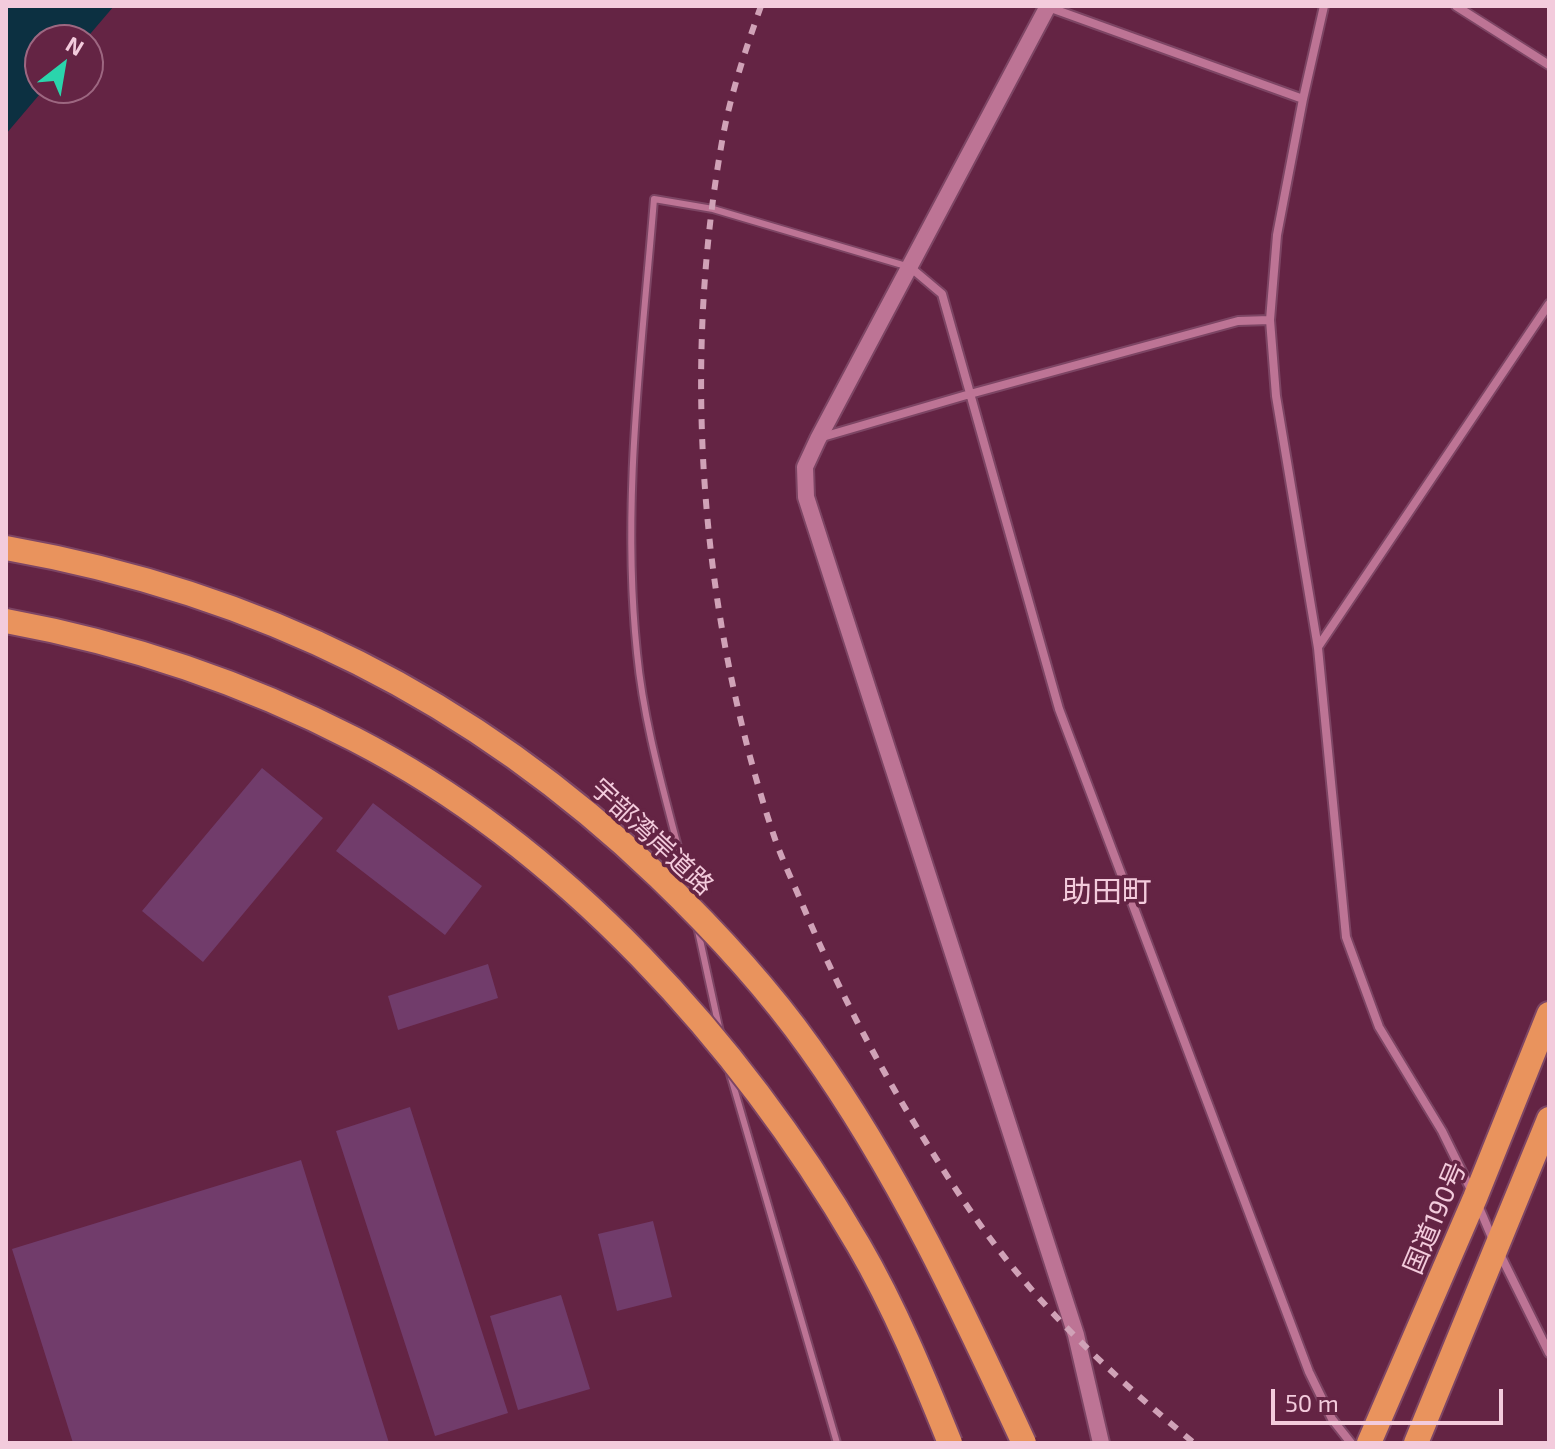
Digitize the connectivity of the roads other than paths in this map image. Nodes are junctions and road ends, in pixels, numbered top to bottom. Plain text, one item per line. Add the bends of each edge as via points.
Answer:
1 (1324, 6) edge
2 (1456, 6) edge
3 (1048, 7) edge
4 (1549, 65) edge
5 (1303, 99) junction
6 (910, 267) junction
7 (1549, 304) edge
8 (1270, 320) junction
9 (970, 394) junction
10 (818, 439) junction
11 (6, 548) edge
12 (6, 621) edge
13 (1318, 648) junction
14 (1549, 1014) edge
15 (1549, 1119) edge
16 (1475, 1198) junction
17 (1496, 1247) junction
18 (1549, 1353) edge
19 (837, 1443) edge
20 (950, 1443) edge
21 (1024, 1443) edge
22 (1101, 1443) edge
23 (1351, 1443) edge
24 (1369, 1443) edge
25 (1416, 1443) edge

1 - 5 street
2 - 4 street
3 - 5 street
3 - 6 street
5 - 8 street via 1277,235
6 - 9 street via 942,294
6 - 10 street
6 - 19 lane via 713,209 654,199 631,497 637,652 653,756 726,1061
7 - 13 street
8 - 9 street via 1238,321
8 - 13 street via 1276,396
9 - 10 street
9 - 23 street via 1059,709 1309,1372 1332,1419
10 - 22 street via 805,467 813,523 1076,1335
11 - 21 highway, 宇部湾岸道路, bridge via 174,588 302,634 425,697 586,811 684,901 809,1048 921,1228
12 - 20 highway, bridge via 165,661 319,722 468,810 578,898 678,998 791,1139 860,1248
13 - 16 street via 1346,937 1379,1027 1442,1131
14 - 16 highway, 国道190号
15 - 17 highway
16 - 17 street
16 - 24 highway, 国道190号
17 - 18 street
17 - 25 highway

